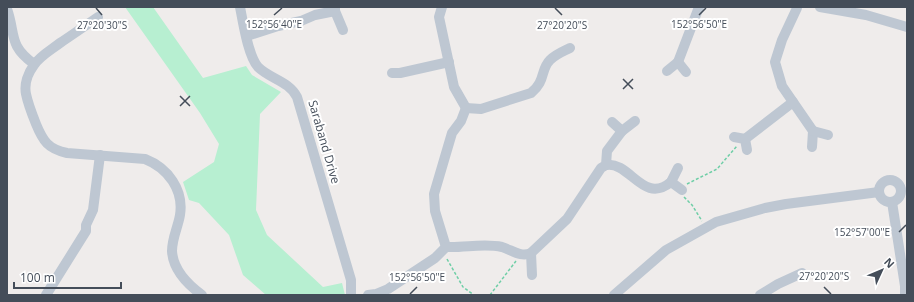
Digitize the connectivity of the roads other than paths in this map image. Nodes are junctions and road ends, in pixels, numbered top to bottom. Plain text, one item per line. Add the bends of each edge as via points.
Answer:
1 (240, 7) edge
2 (442, 7) edge
3 (699, 7) edge
4 (799, 7) edge
5 (820, 7) edge
6 (7, 9) edge
7 (335, 9) edge
8 (98, 17) dead end
9 (907, 27) edge
10 (343, 30) dead end
11 (247, 36) junction
12 (570, 48) dead end
13 (449, 62) junction
14 (678, 62) junction
15 (34, 64) junction
16 (667, 71) dead end
17 (686, 72) dead end
18 (392, 73) dead end
19 (793, 102) junction
20 (466, 108) junction
21 (634, 121) dead end
22 (612, 122) dead end
23 (622, 131) junction
24 (813, 131) junction
25 (828, 135) dead end
26 (734, 137) dead end
27 (746, 139) junction
28 (812, 147) dead end
29 (747, 150) dead end
30 (100, 155) junction
31 (606, 165) junction
32 (678, 168) dead end
33 (904, 188) edge
34 (879, 192) junction
35 (892, 202) junction
36 (444, 249) junction
37 (526, 254) junction
38 (802, 273) dead end
39 (532, 275) dead end
40 (386, 292) edge
41 (360, 294) edge
42 (46, 295) edge
43 (202, 295) edge
44 (614, 295) edge
45 (760, 295) edge
46 (905, 295) edge

1 - 11 street, Saraband Drive
2 - 13 street via 439,17
3 - 14 street
4 - 19 street via 782,40 775,62 782,86
5 - 9 street via 866,15
6 - 15 street via 14,41 19,51
7 - 10 street
7 - 11 street
8 - 15 street
11 - 41 street, Saraband Drive via 253,59 258,67 288,86 297,97 351,280
12 - 20 street via 550,60 537,88 531,93 481,109
13 - 18 street
13 - 20 street via 454,87
14 - 16 street
14 - 17 street
15 - 30 street via 27,77 26,93 32,115 46,143 60,152
19 - 24 street
19 - 27 street
20 - 36 street via 452,133 434,194 435,211
21 - 23 street
22 - 23 street
23 - 31 street via 607,151
24 - 25 street
24 - 28 street
26 - 27 street
27 - 29 street
30 - 42 street via 93,210 86,231
30 - 43 street via 145,159 161,168 173,181 181,204 172,253 180,274
31 - 32 street via 617,166 652,189 677,187
31 - 37 street via 601,168 567,219
33 - 34 street via 895,181 888,180 882,182
33 - 35 street via 899,197
34 - 35 street via 883,200
34 - 44 street via 786,204 716,222 666,250
35 - 46 street
36 - 37 street via 482,245
36 - 40 street
37 - 39 street
38 - 45 street
40 - 41 street

